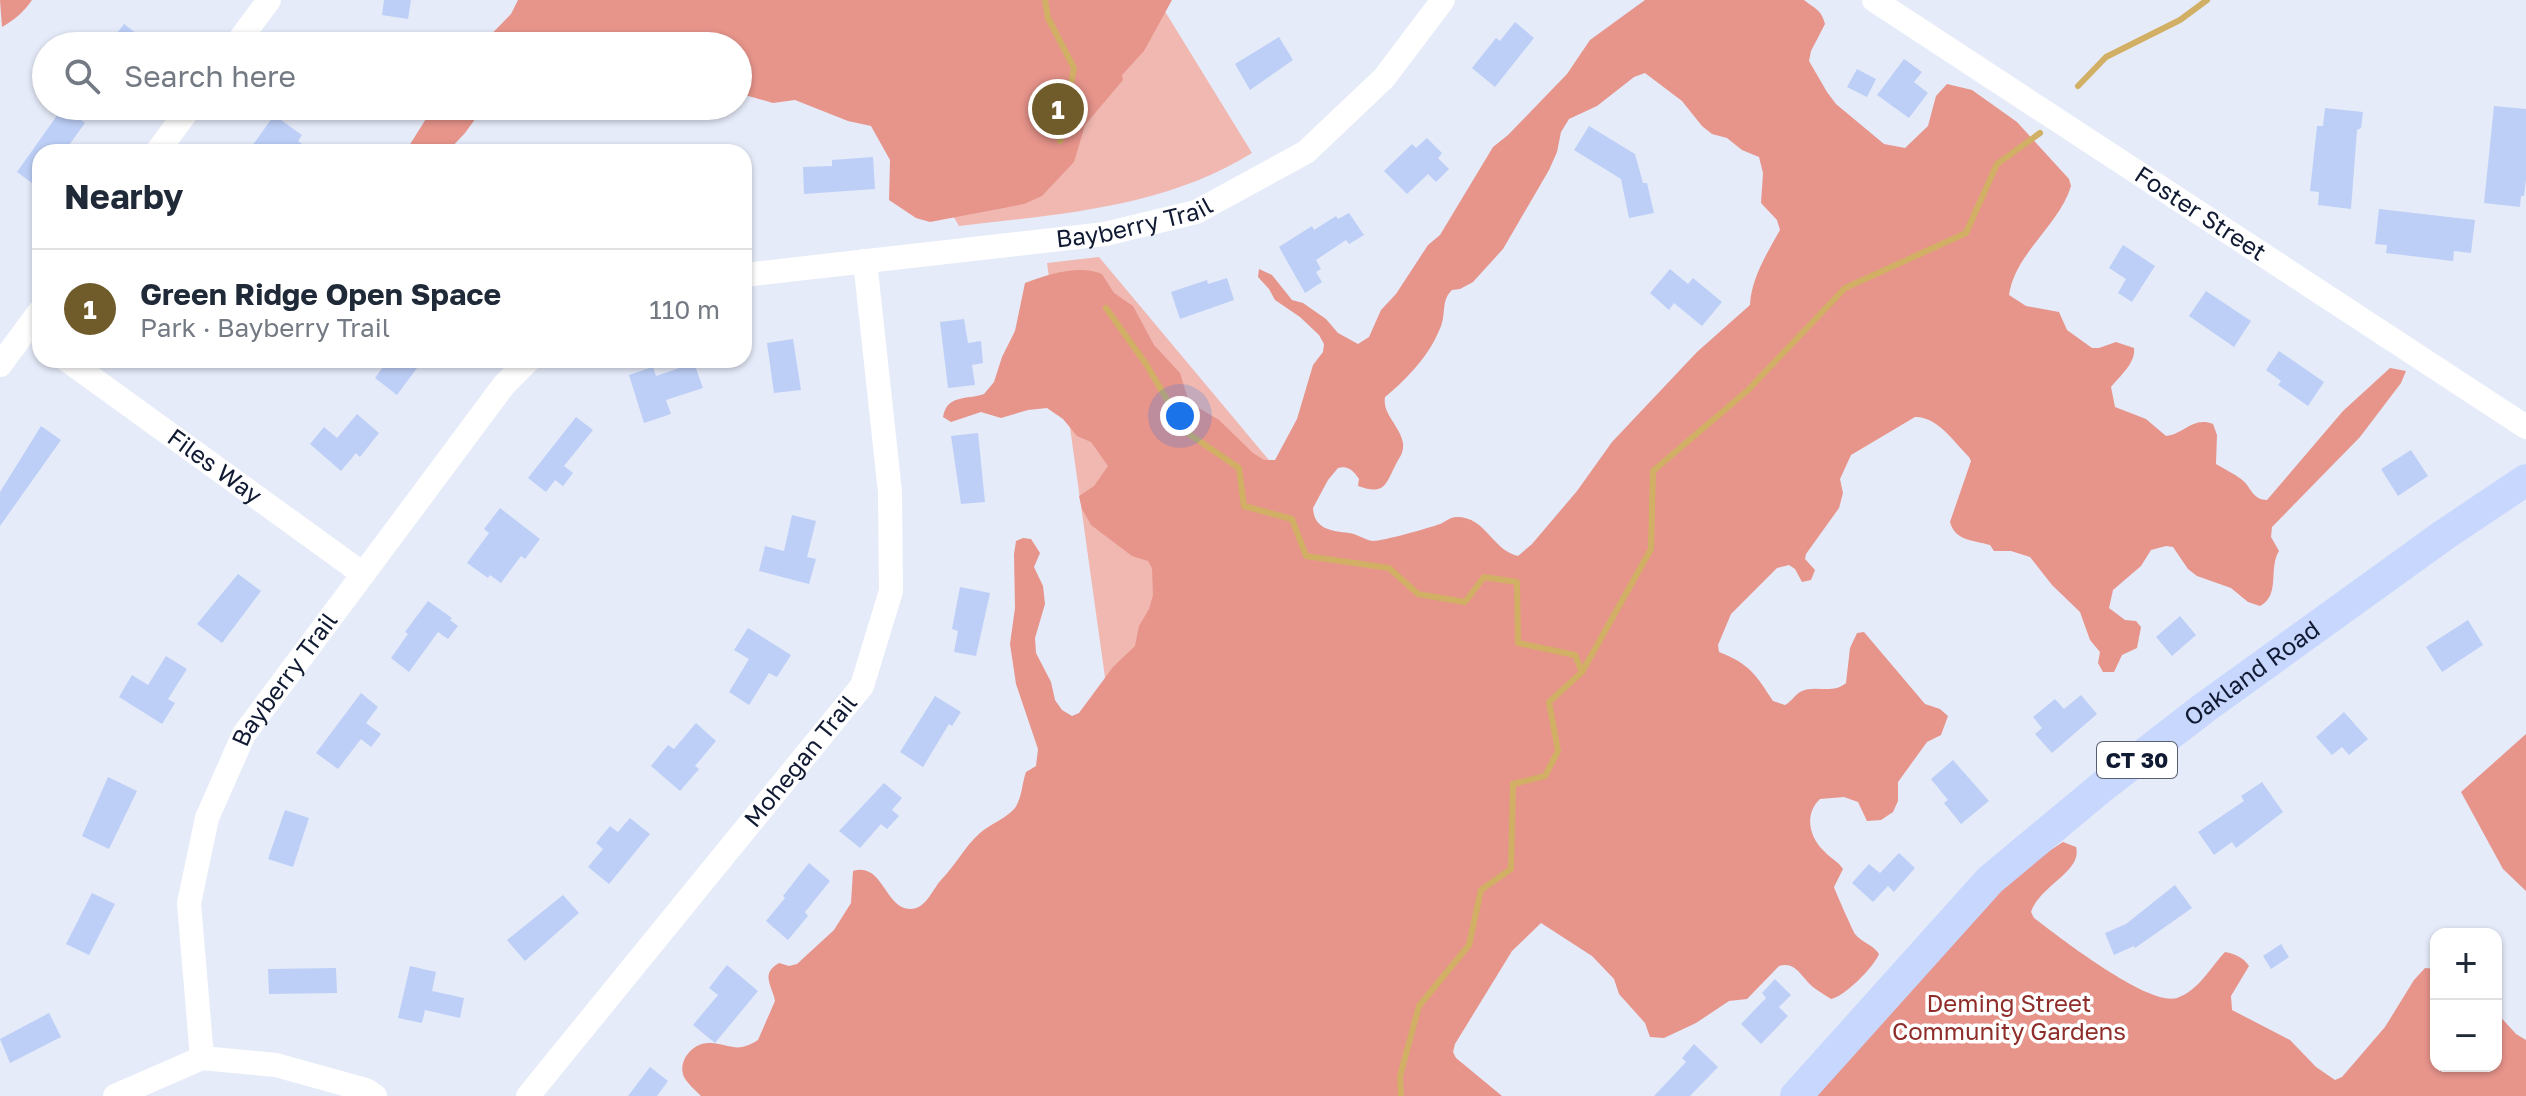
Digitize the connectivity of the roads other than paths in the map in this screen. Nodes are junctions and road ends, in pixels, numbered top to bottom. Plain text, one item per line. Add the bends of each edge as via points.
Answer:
1 (269, 0) edge
2 (1443, 0) edge
3 (1874, 0) edge
4 (245, 32) edge
5 (181, 120) edge
6 (163, 144) edge
7 (865, 261) junction
8 (752, 274) edge
9 (32, 330) edge
10 (0, 365) edge
11 (78, 368) edge
12 (521, 368) edge
13 (2526, 427) edge
14 (2526, 480) edge
15 (363, 574) junction
16 (202, 1058) junction
17 (115, 1096) edge
18 (375, 1096) edge
19 (528, 1096) edge
20 (1796, 1096) edge

1 - 4 street
2 - 7 street, Bayberry Trail via 1384,78 1306,152 1196,212 1105,234
3 - 13 street, Foster Street
5 - 6 street
7 - 8 street, Bayberry Trail
7 - 19 street, Mohegan Trail via 890,492 891,591 862,686
9 - 10 street
11 - 15 street, Files Way
12 - 15 street, Bayberry Trail
14 - 20 main road, Oakland Road / CT 30 via 2217,699 1990,880
15 - 16 street, Bayberry Trail via 244,734 207,818 189,903
16 - 17 street
16 - 18 street via 276,1065

